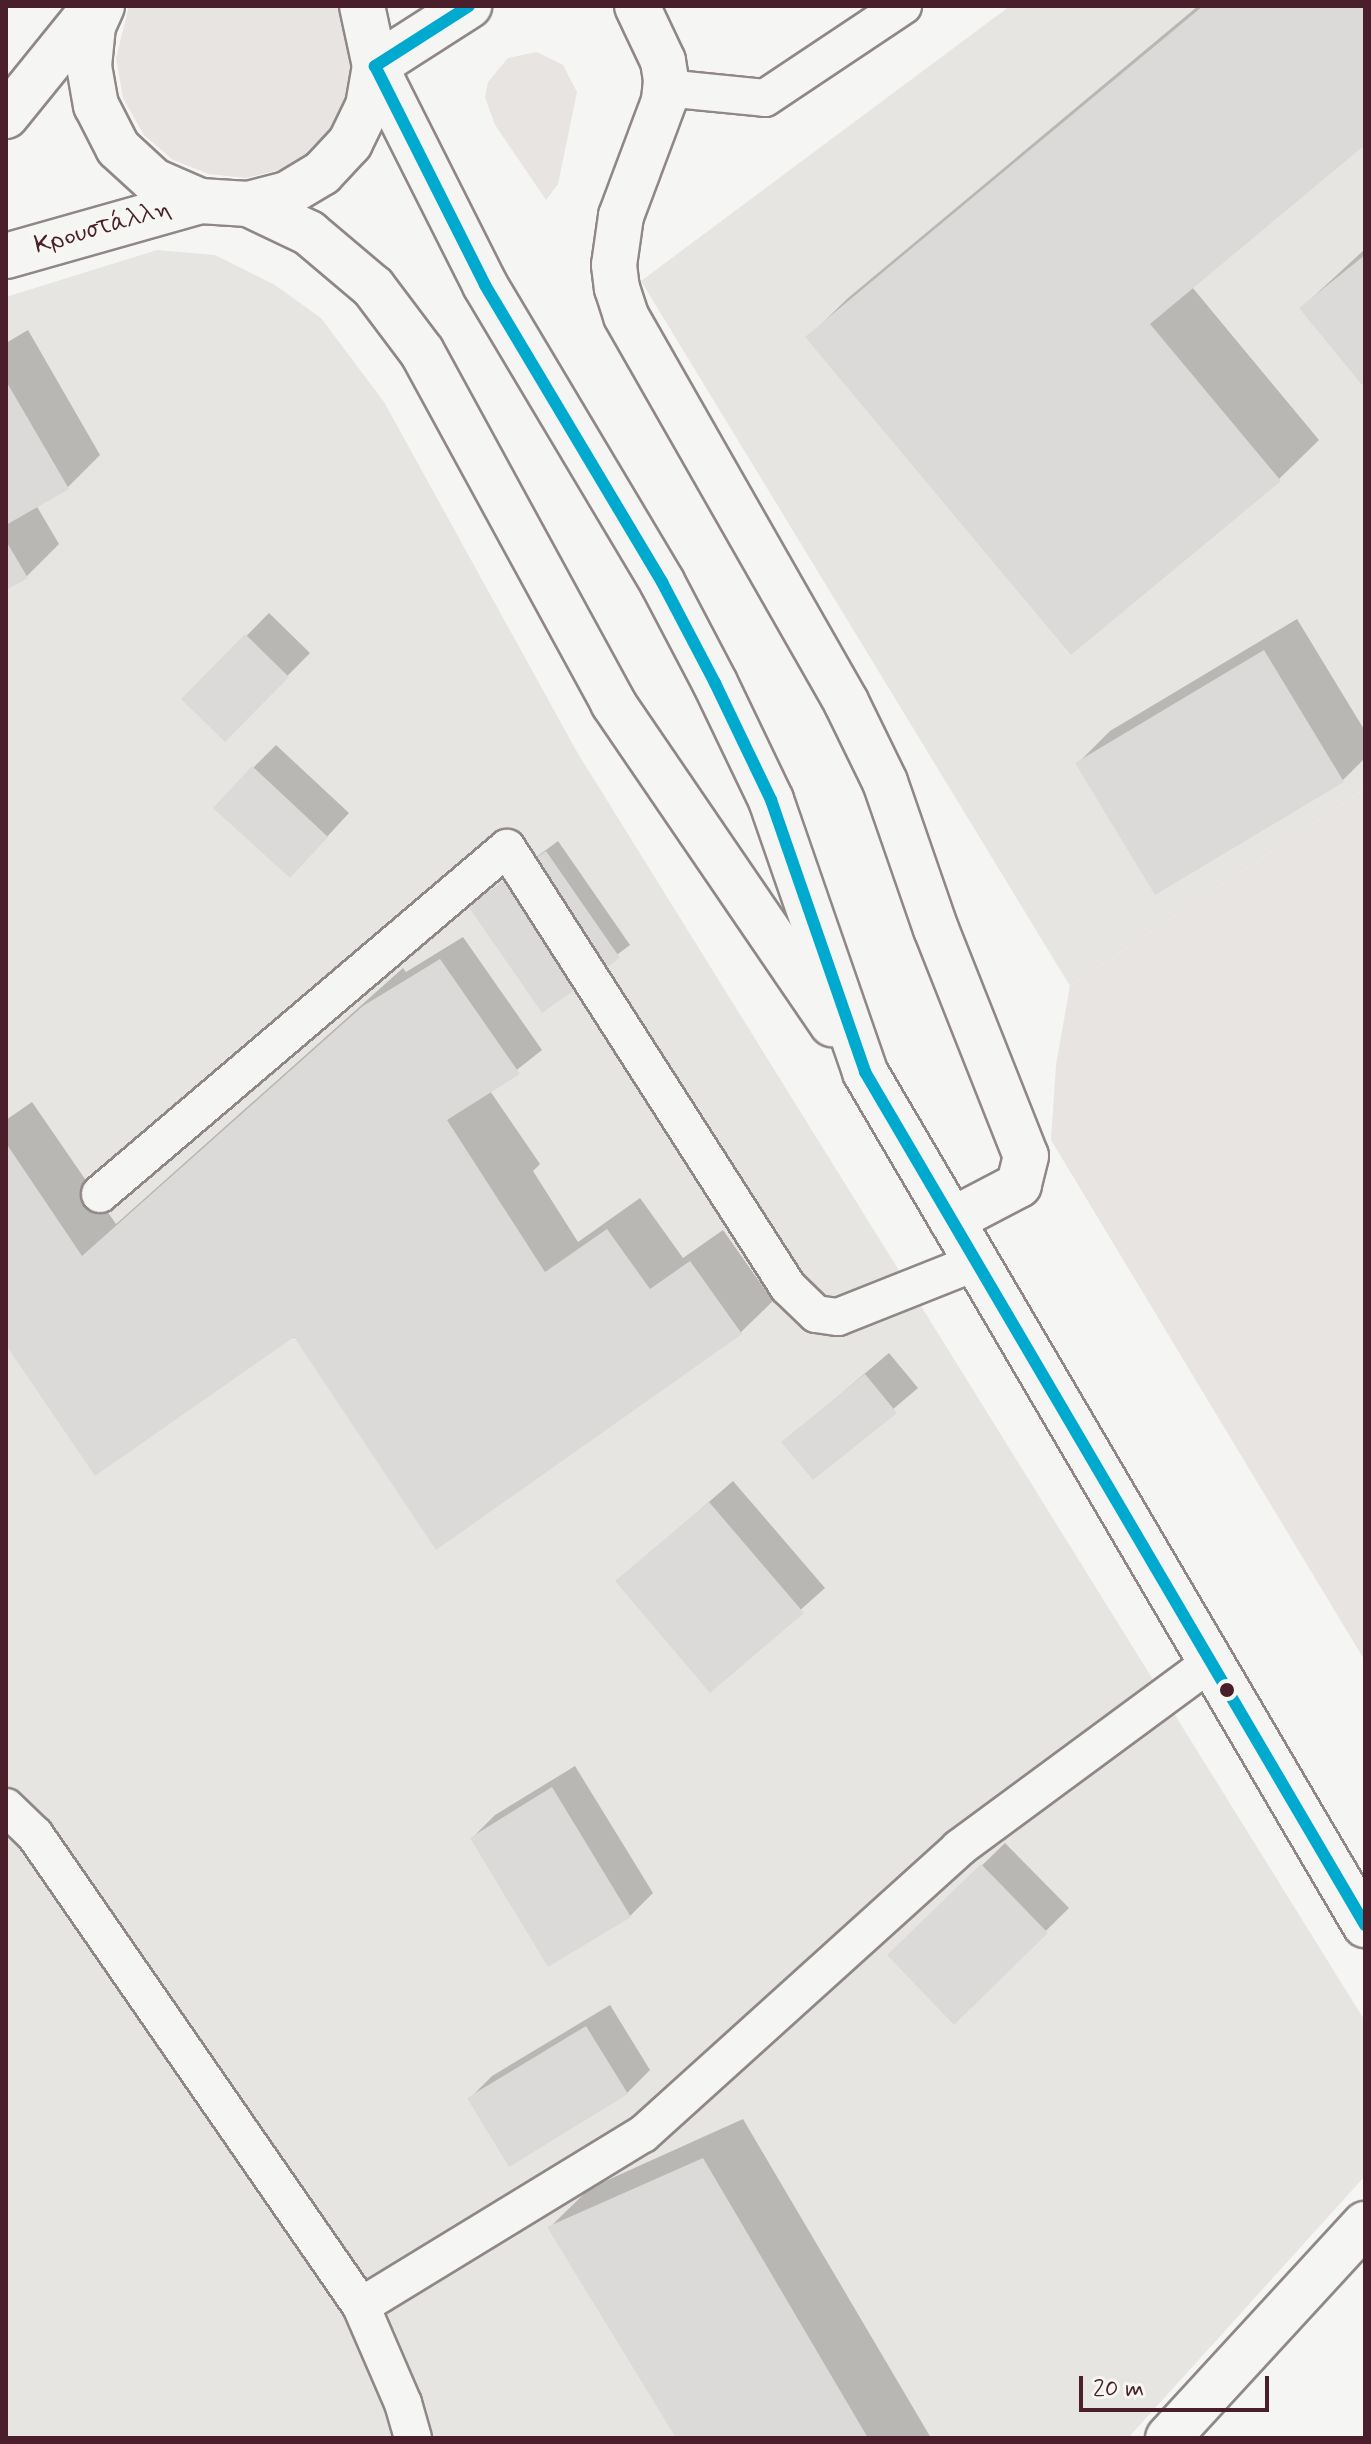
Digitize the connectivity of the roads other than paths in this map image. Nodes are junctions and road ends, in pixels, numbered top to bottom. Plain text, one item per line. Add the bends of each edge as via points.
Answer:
1 (95, 6) edge
2 (102, 6) edge
3 (362, 6) edge
4 (469, 6) edge
5 (637, 6) edge
6 (903, 6) edge
7 (375, 66) junction
8 (665, 88) junction
9 (6, 116) edge
10 (200, 201) junction
11 (248, 204) junction
12 (6, 256) edge
13 (865, 1072) junction
14 (100, 1194) dead end
15 (952, 1220) junction
16 (976, 1262) junction
17 (1211, 1662) junction
18 (6, 1807) edge
19 (1365, 1925) edge
20 (1365, 2224) edge
21 (361, 2306) junction
22 (413, 2438) edge
23 (1168, 2438) edge

1 - 9 street
2 - 10 street via 93,26 89,66 96,105 127,157 154,181
3 - 7 street
4 - 7 street
5 - 8 street via 663,61
6 - 8 lane via 765,98
7 - 11 street via 368,106 350,143 322,173 287,194
7 - 13 street via 485,285 662,582 721,696 771,800
8 - 15 street via 621,216 614,265 617,288 626,316 846,702 885,782 936,929 1026,1156 1019,1185
10 - 11 street
10 - 12 street, Κρουστάλλη
11 - 13 street via 309,233 373,287 422,352 613,703
13 - 15 street
14 - 16 lane via 507,848 788,1287 816,1314 838,1317
15 - 16 street
16 - 17 street
17 - 19 street
17 - 21 lane via 959,1848 643,2134
18 - 21 lane via 35,1835
20 - 23 street
21 - 22 lane

